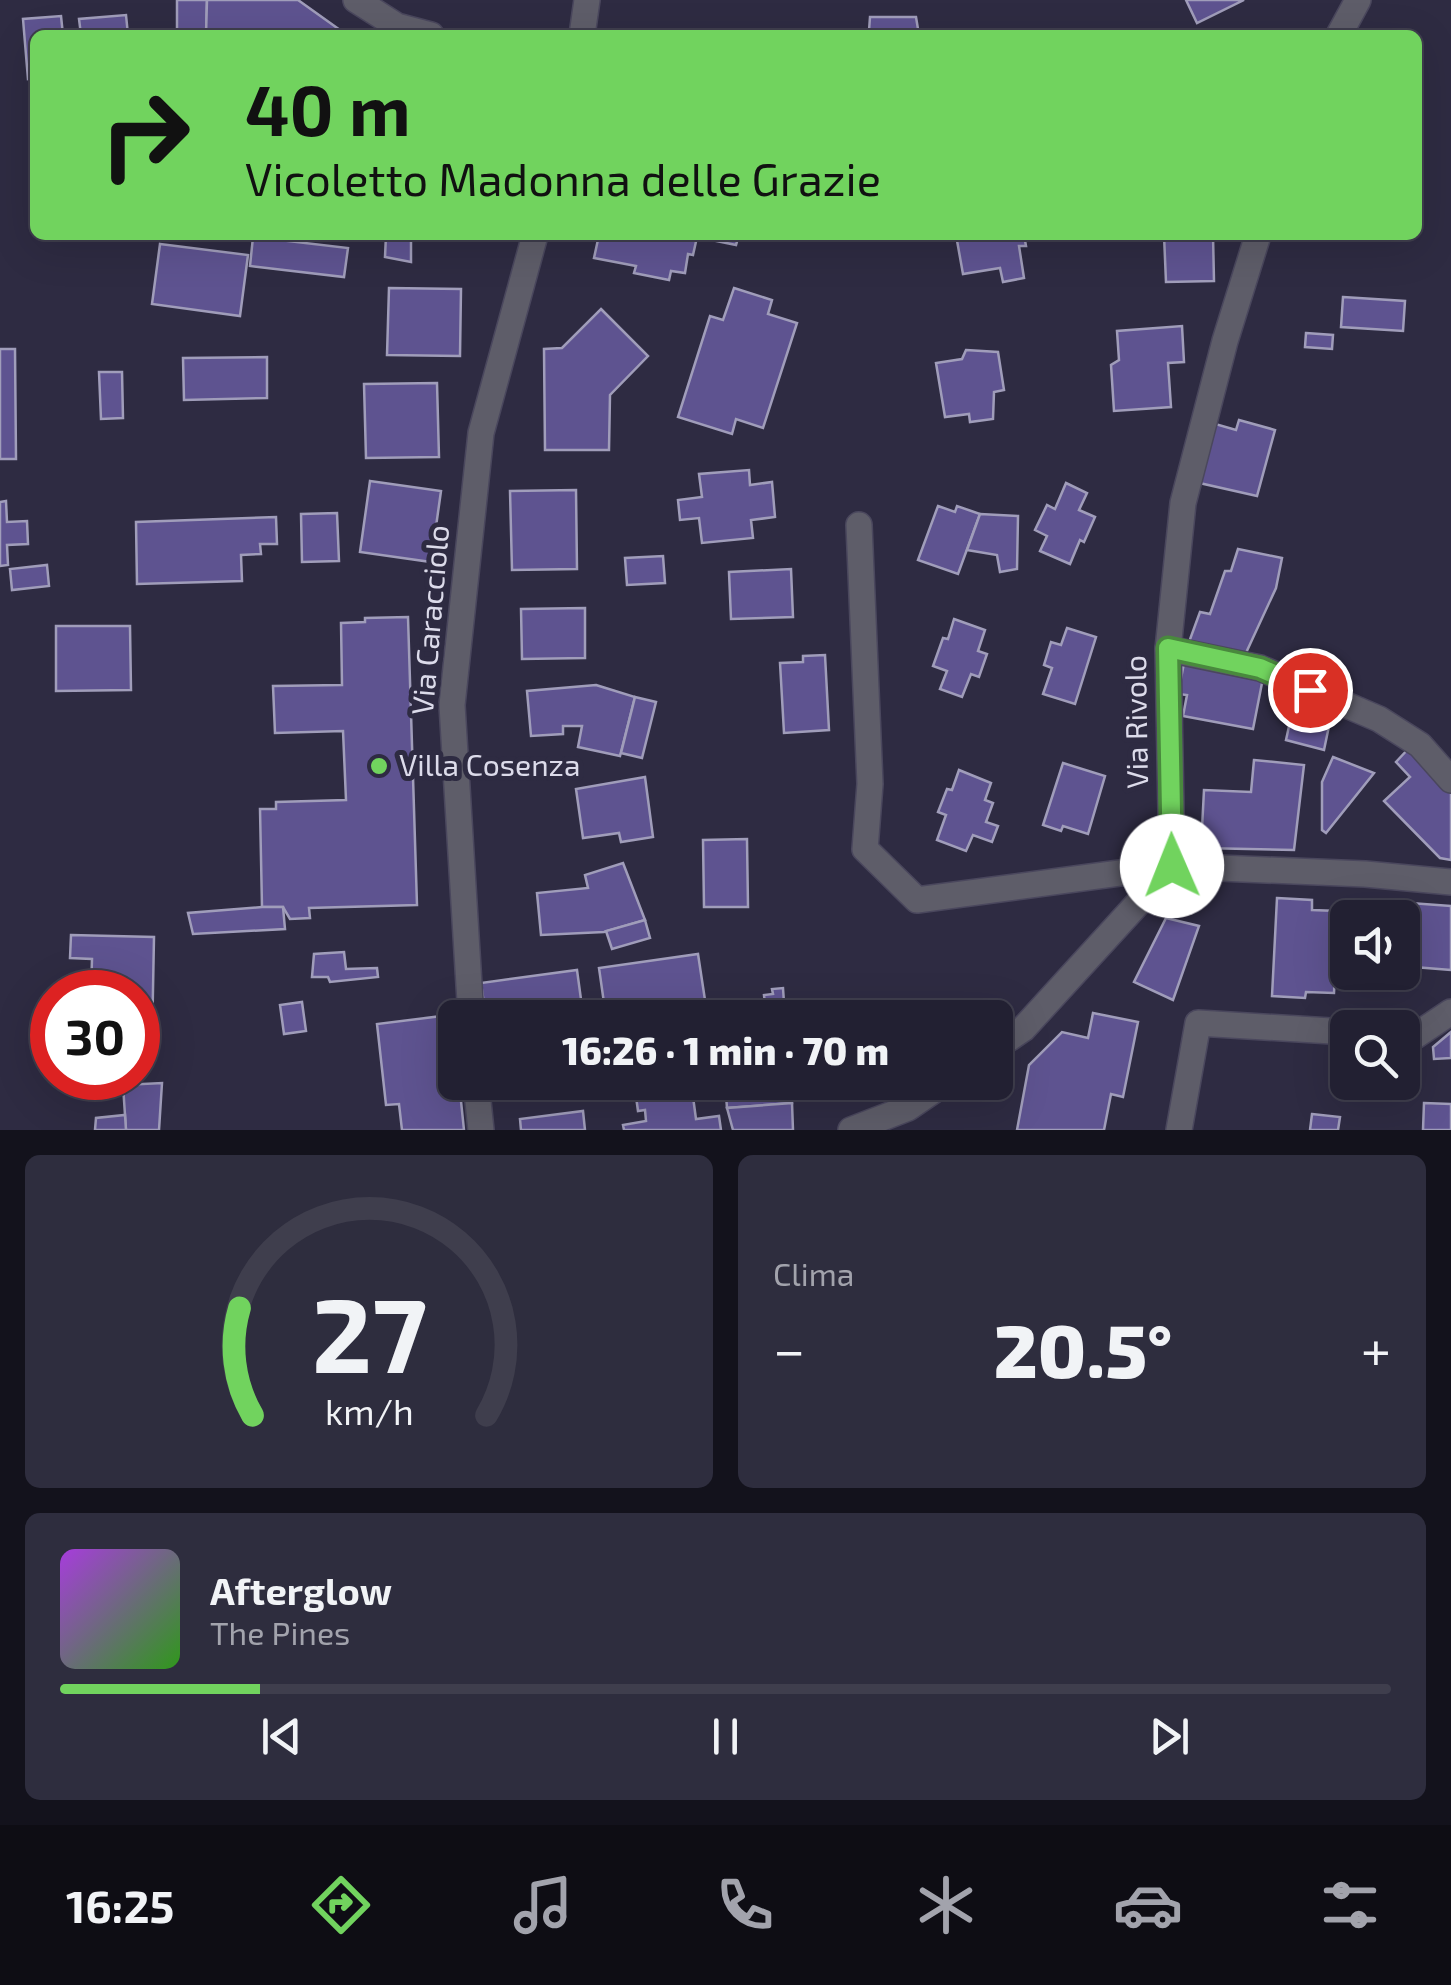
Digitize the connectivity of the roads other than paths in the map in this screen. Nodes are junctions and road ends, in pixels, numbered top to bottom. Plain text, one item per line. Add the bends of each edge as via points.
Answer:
1 (356, 0) edge
2 (587, 0) edge
3 (1358, 0) edge
4 (412, 30) edge
5 (582, 30) edge
6 (1342, 30) edge
7 (535, 240) edge
8 (1256, 240) edge
9 (859, 525) dead end
10 (1168, 648) junction
11 (1451, 780) edge
12 (1172, 866) junction
13 (1451, 882) edge
14 (470, 1000) edge
15 (1451, 1012) edge
16 (1330, 1031) edge
17 (1420, 1033) edge
18 (1013, 1036) edge
19 (478, 1100) edge
20 (920, 1100) edge
21 (480, 1130) edge
22 (852, 1130) edge
23 (1179, 1130) edge

1 - 4 street
2 - 5 street
3 - 6 street
7 - 14 street, Via Caracciolo via 480,433 452,704
8 - 10 street, Via Rivolo via 1184,503
9 - 12 street via 870,784 866,849 917,900
10 - 11 street via 1260,668 1379,720 1420,745
10 - 12 street, Via Rivolo
12 - 13 street
12 - 18 street
15 - 17 street
16 - 23 street via 1198,1022
19 - 21 street
20 - 22 street

